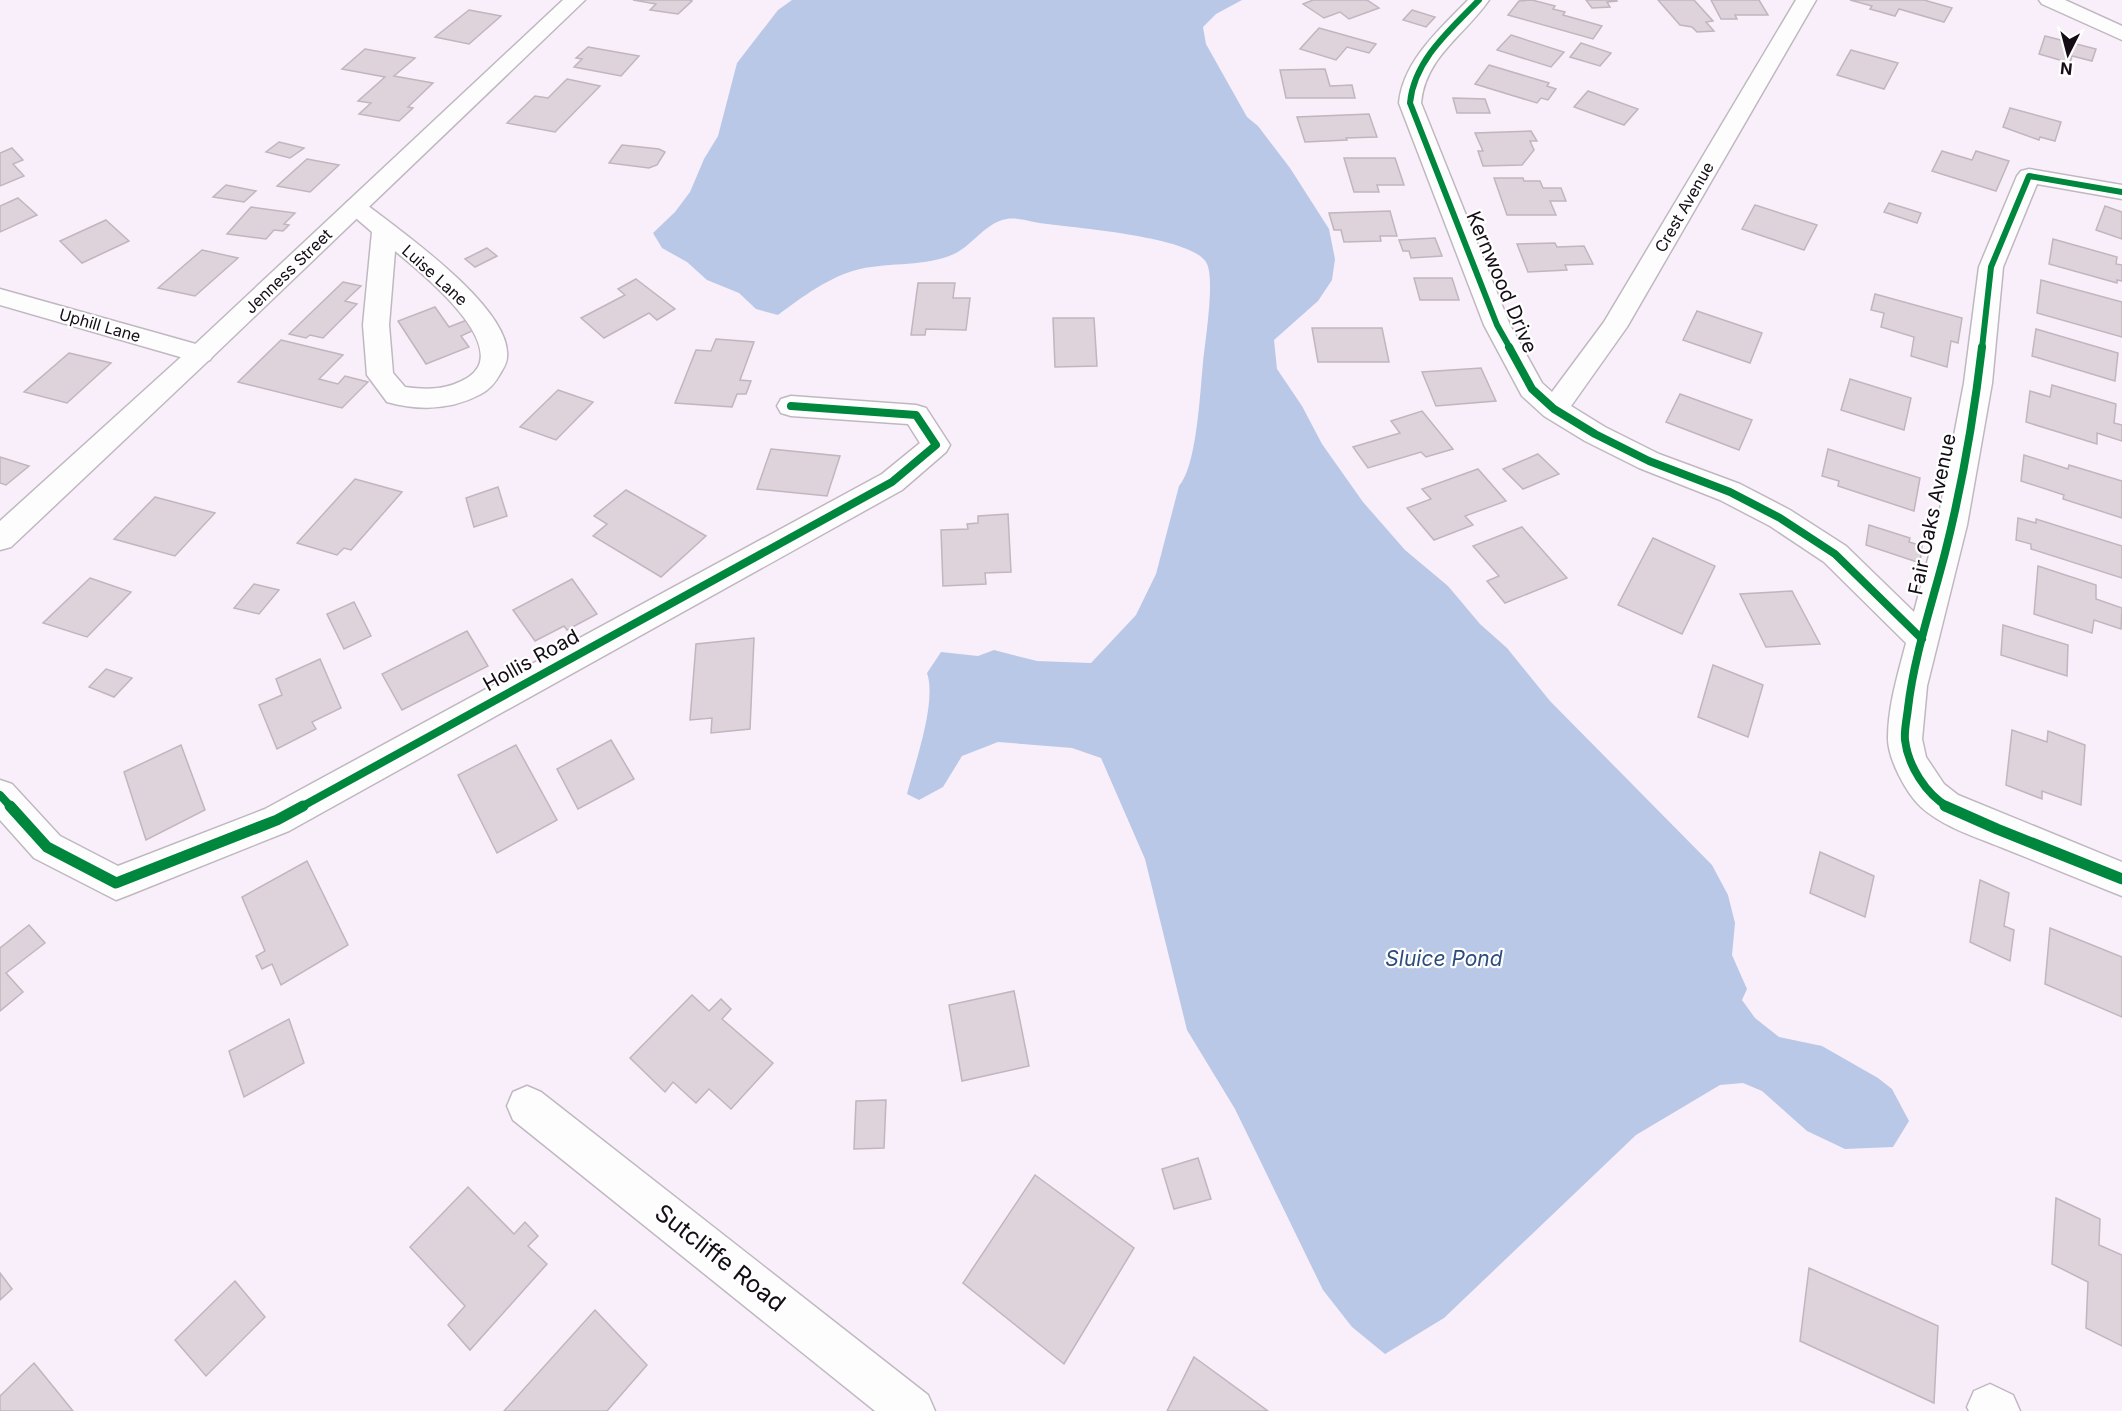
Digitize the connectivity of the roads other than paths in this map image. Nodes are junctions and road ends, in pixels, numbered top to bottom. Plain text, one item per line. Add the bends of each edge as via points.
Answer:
1 (575, 0) edge
2 (1479, 0) edge
3 (1806, 0) edge
4 (2049, 0) edge
5 (2122, 34) edge
6 (2122, 192) edge
7 (355, 207) junction
8 (384, 231) junction
9 (0, 297) edge
10 (201, 354) junction
11 (791, 406) dead end
12 (1554, 409) junction
13 (0, 539) edge
14 (1922, 639) junction
15 (0, 795) edge
16 (2122, 879) edge
17 (527, 1106) dead end
18 (912, 1411) edge

1 - 7 street, Jenness Street
2 - 12 street, Kernwood Drive via 1439,42 1412,86 1410,104 1497,325 1532,389
3 - 12 street, Crest Avenue via 1614,327
4 - 5 street
6 - 14 street, Fair Oaks Avenue via 2029,176 1991,267 1978,383 1952,525
7 - 8 street, Luise Lane
7 - 10 street, Jenness Street
8 - 8 street, Luise Lane via 376,325 380,375 397,395 433,400 453,397 483,381 495,357 490,334 467,300
9 - 10 street, Uphill Lane
10 - 13 street, Jenness Street
11 - 15 street, Hollis Road via 916,415 936,445 892,482 277,820 116,884 47,847
12 - 14 street, Kernwood Drive via 1649,461 1730,492 1780,518 1835,554
14 - 16 street, Fair Oaks Avenue via 1911,686 1905,740 1916,772 1932,795 1946,806 1997,829
17 - 18 street, Sutcliffe Road

